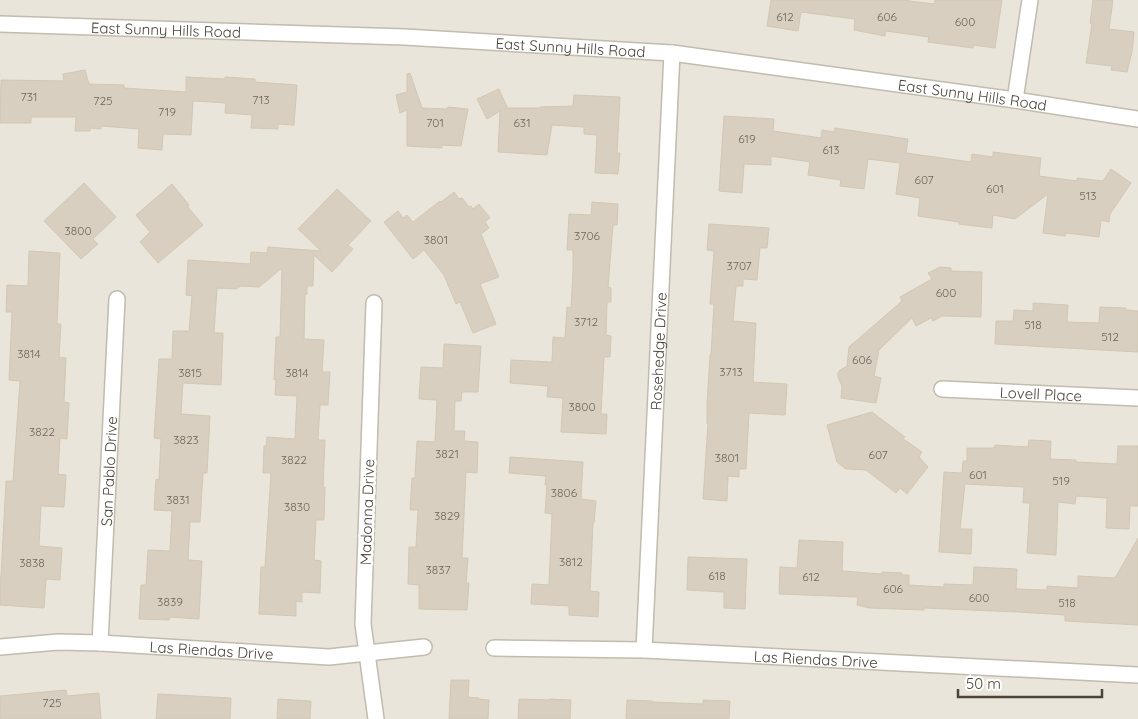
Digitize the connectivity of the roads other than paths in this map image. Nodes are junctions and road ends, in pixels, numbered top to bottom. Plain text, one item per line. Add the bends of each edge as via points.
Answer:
1 (1030, 0) edge
2 (0, 24) edge
3 (672, 53) junction
4 (1014, 100) junction
5 (1138, 119) edge
6 (117, 300) dead end
7 (374, 303) dead end
8 (942, 388) dead end
9 (1138, 398) edge
10 (100, 642) junction
11 (0, 647) edge
12 (424, 647) dead end
13 (494, 648) dead end
14 (644, 650) junction
15 (366, 654) junction
16 (1138, 675) edge
17 (376, 719) edge

1 - 4 street
2 - 3 street, East Sunny Hills Road via 405,37
3 - 4 street, East Sunny Hills Road
3 - 14 street, Rosehedge Drive
4 - 5 street, East Sunny Hills Road
6 - 10 street, San Pablo Drive
7 - 15 street, Madonna Drive via 363,624
8 - 9 street, Lovell Place
10 - 11 street, Las Riendas Drive
10 - 15 street, Las Riendas Drive via 329,657
12 - 15 street, Las Riendas Drive
13 - 14 street, Las Riendas Drive
14 - 16 street, Las Riendas Drive
15 - 17 street, Madonna Drive

